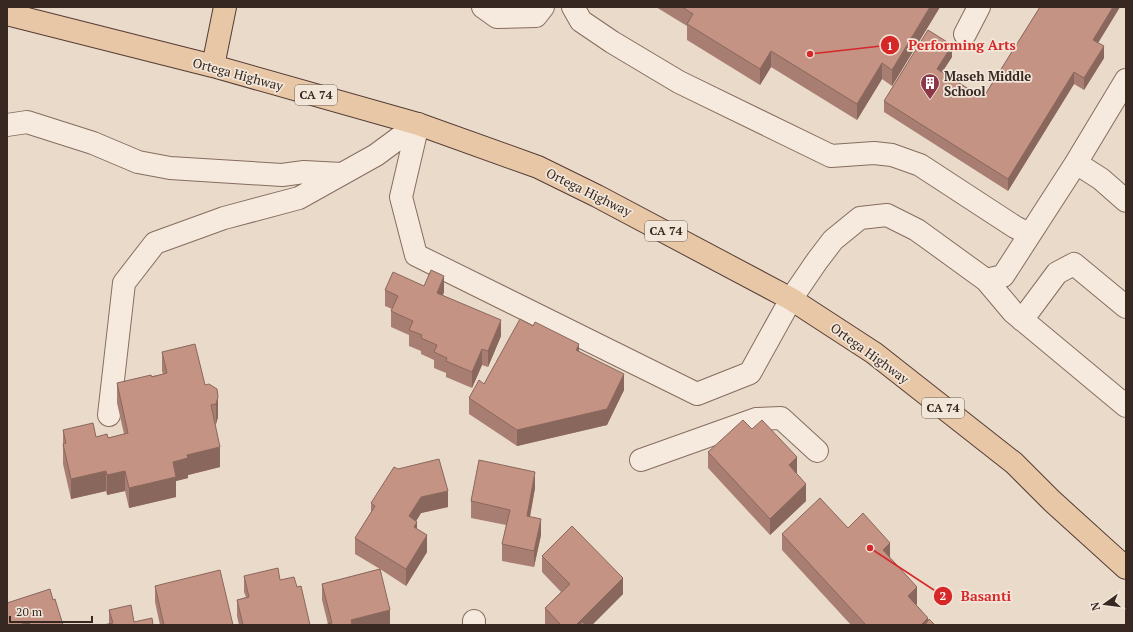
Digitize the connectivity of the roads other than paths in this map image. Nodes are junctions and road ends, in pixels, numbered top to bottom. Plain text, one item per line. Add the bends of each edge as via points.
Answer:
1 (225, 7) edge
2 (483, 7) edge
3 (543, 7) edge
4 (573, 7) edge
5 (979, 7) edge
6 (7, 14) edge
7 (965, 34) dead end
8 (213, 66) junction
9 (1124, 89) edge
10 (418, 124) junction
11 (7, 125) edge
12 (1076, 163) junction
13 (342, 174) junction
14 (1126, 201) edge
15 (1029, 234) junction
16 (986, 280) junction
17 (791, 299) junction
18 (1126, 307) edge
19 (1022, 320) junction
20 (1126, 406) edge
21 (109, 415) dead end
22 (817, 451) dead end
23 (641, 460) dead end
24 (1126, 568) edge

1 - 8 main road
2 - 3 street via 496,17 536,16
4 - 15 street via 581,21 679,82 831,156 874,153 892,155 920,165
5 - 7 street
6 - 8 main road, Ortega Highway / CA 74
8 - 10 main road, Ortega Highway / CA 74
9 - 12 street
10 - 13 street via 376,155
10 - 17 main road, Ortega Highway / CA 74 via 538,167 669,232
10 - 17 street via 401,197 416,255 697,394 750,373
11 - 13 street via 27,122 93,143 138,162 170,168 282,175 304,172
12 - 14 street via 1101,179
12 - 15 street
13 - 21 street via 299,198 224,218 155,243 124,283
15 - 16 street via 1003,276
16 - 17 street via 917,230 887,215 860,218 833,240
16 - 19 street
17 - 24 main road, Ortega Highway / CA 74 via 874,353 1014,462
18 - 19 street via 1074,264 1057,273
19 - 20 street
22 - 23 street via 781,418 756,419

